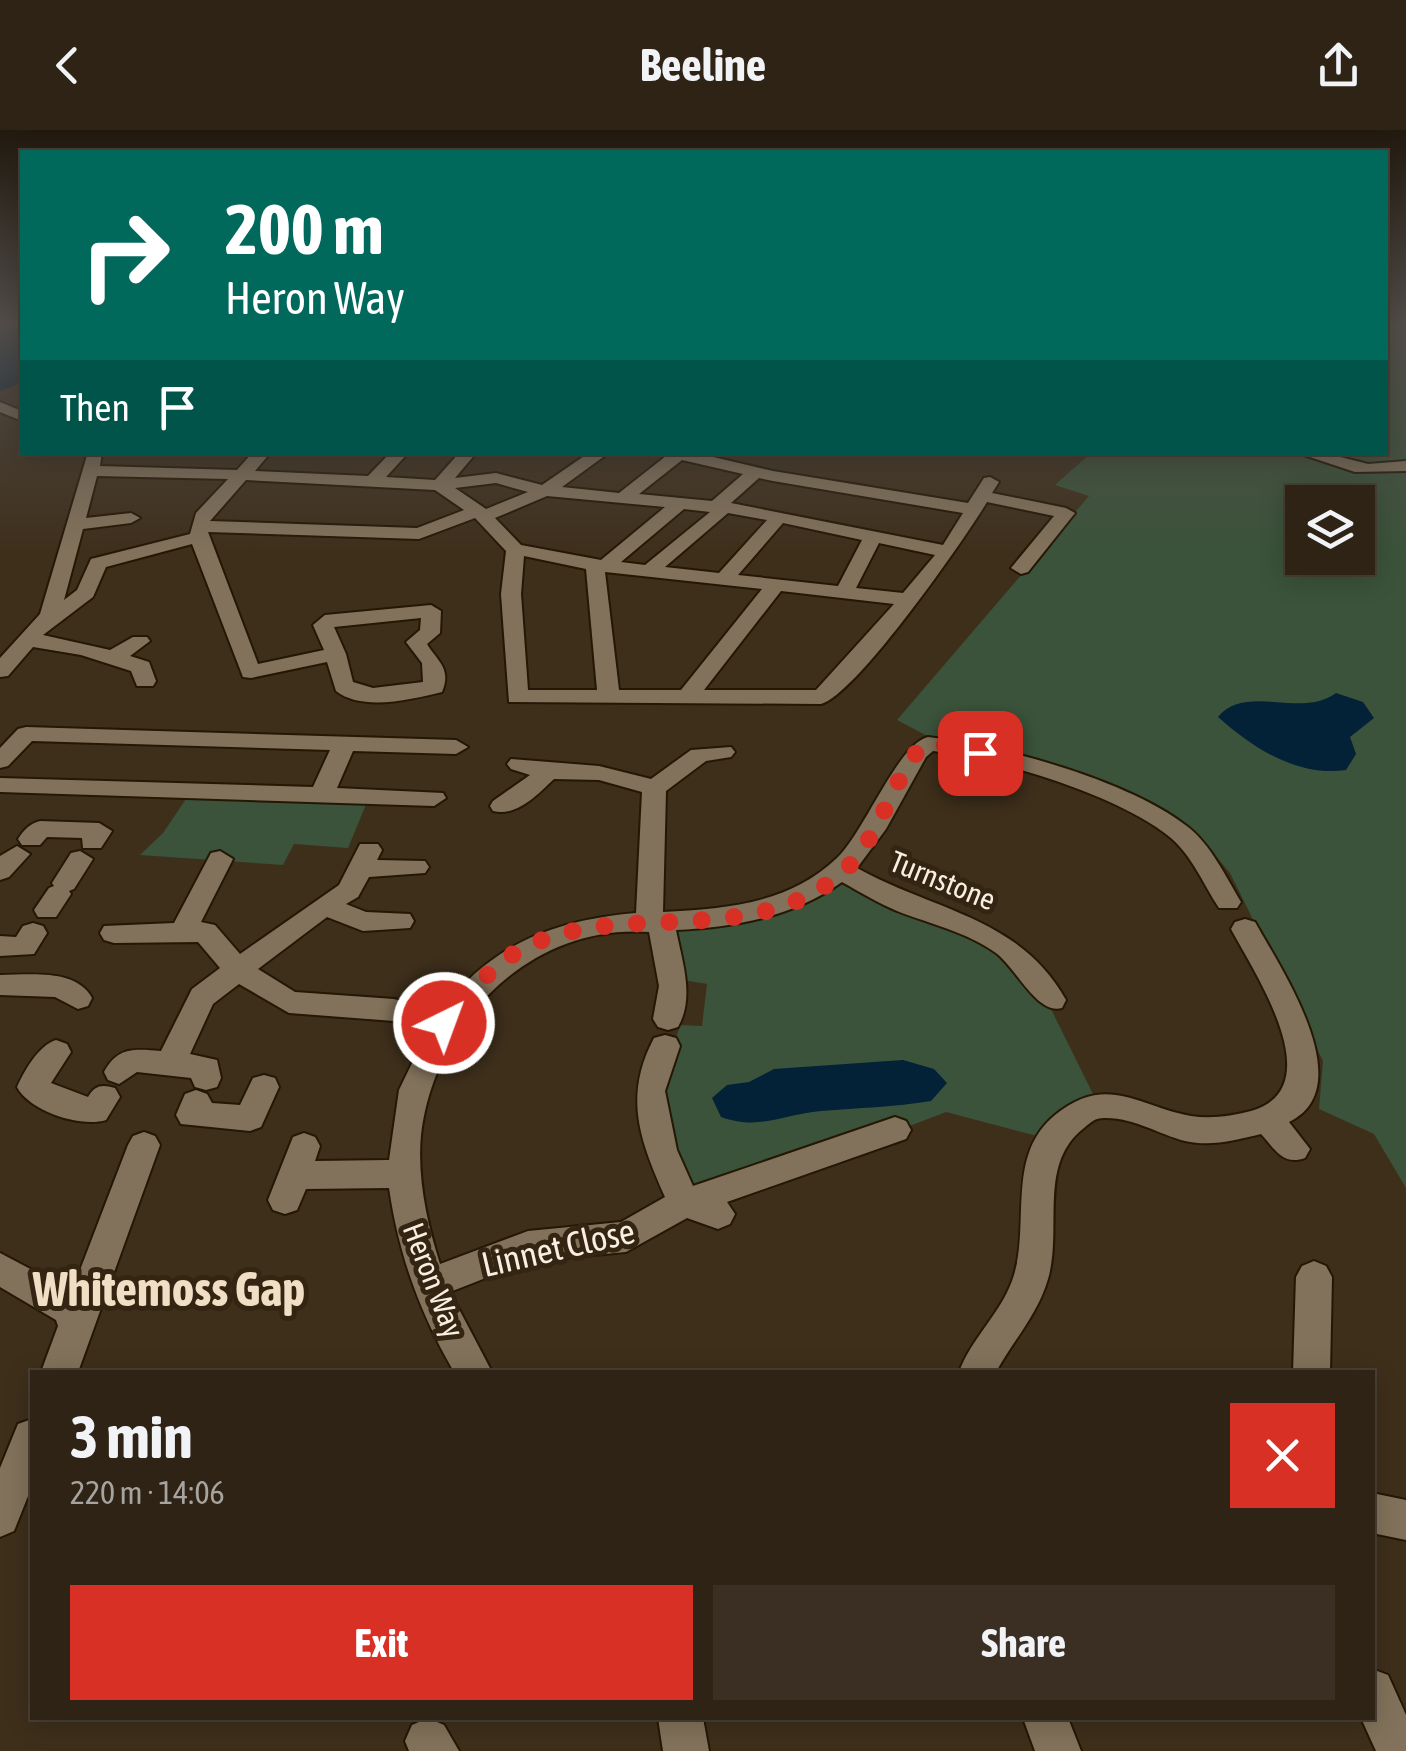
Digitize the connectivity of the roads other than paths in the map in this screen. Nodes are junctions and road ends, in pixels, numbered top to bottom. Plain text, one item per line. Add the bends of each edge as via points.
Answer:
1 (260, 455) edge
2 (399, 455) edge
3 (466, 455) edge
4 (598, 455) edge
5 (672, 455) edge
6 (678, 455) edge
7 (1315, 455) edge
8 (93, 462) edge
9 (1406, 466) edge
10 (755, 472) junction
11 (242, 474) junction
12 (373, 482) junction
13 (439, 485) junction
14 (545, 492) junction
15 (980, 496) junction
16 (621, 500) junction
17 (678, 505) junction
18 (716, 506) junction
19 (481, 514) junction
20 (779, 517) junction
21 (131, 518) dead end
22 (74, 525) junction
23 (433, 528) junction
24 (199, 532) junction
25 (873, 536) junction
26 (507, 543) junction
27 (948, 552) junction
28 (600, 565) junction
29 (1021, 568) dead end
30 (649, 571) junction
31 (723, 580) junction
32 (775, 586) junction
33 (845, 593) junction
34 (910, 600) junction
35 (46, 622) junction
36 (30, 640) junction
37 (140, 641) dead end
38 (336, 654) junction
39 (114, 657) junction
40 (0, 671) edge
41 (145, 681) dead end
42 (609, 697) junction
43 (687, 697) junction
44 (344, 744) junction
45 (456, 747) dead end
46 (706, 749) dead end
47 (0, 761) edge
48 (519, 764) dead end
49 (545, 774) junction
50 (0, 785) edge
51 (93, 788) junction
52 (654, 788) junction
53 (254, 794) junction
54 (321, 797) junction
55 (434, 798) dead end
56 (502, 806) dead end
57 (244, 818) dead end
58 (66, 830) junction
59 (16, 855) edge
60 (220, 859) dead end
61 (416, 867) dead end
62 (843, 871) junction
63 (324, 905) junction
64 (400, 921) dead end
65 (655, 923) junction
66 (30, 925) edge
67 (184, 930) junction
68 (114, 932) dead end
69 (237, 968) junction
70 (0, 986) edge
71 (78, 998) dead end
72 (1052, 1000) dead end
73 (444, 1023) junction
74 (56, 1052) dead end
75 (170, 1065) junction
76 (264, 1086) dead end
77 (1268, 1120) junction
78 (895, 1130) dead end
79 (144, 1146) dead end
80 (1294, 1149) dead end
81 (295, 1174) dead end
82 (402, 1174) junction
83 (684, 1203) junction
84 (718, 1214) dead end
85 (0, 1268) edge
86 (1314, 1277) dead end
87 (428, 1284) junction
88 (77, 1330) junction
89 (60, 1370) edge
90 (473, 1370) edge
91 (978, 1370) edge
92 (1311, 1370) edge
93 (30, 1443) edge
94 (1375, 1514) edge
95 (0, 1516) edge
96 (1406, 1520) edge
97 (1375, 1698) edge
98 (681, 1720) edge
99 (1047, 1720) edge
100 (686, 1751) edge
101 (1058, 1751) edge
102 (1399, 1751) edge

1 - 11 street
2 - 12 street
3 - 13 street
4 - 14 street
5 - 16 street
6 - 10 street
7 - 9 street via 1355,468
8 - 11 street
8 - 22 street
10 - 15 street
10 - 18 street
11 - 12 street
11 - 24 street via 202,517
12 - 13 street
13 - 14 street via 496,478
13 - 19 street
14 - 16 street
14 - 19 street
15 - 27 street
15 - 29 street via 1066,513
16 - 17 street
17 - 18 street
17 - 28 street
18 - 20 street
18 - 30 street via 721,512
19 - 23 street
19 - 26 street
20 - 25 street
20 - 31 street
21 - 22 street
22 - 35 street
23 - 24 street via 420,534 243,524
23 - 26 street
24 - 35 street via 98,563 86,593
24 - 38 street via 251,672
25 - 27 street
25 - 33 street
26 - 28 street
26 - 42 street via 517,696
27 - 34 street
28 - 30 street
28 - 42 street
30 - 31 street
31 - 32 street
32 - 33 street
32 - 43 street
33 - 34 street
34 - 43 street via 821,697
35 - 36 street
36 - 39 street
36 - 40 street
37 - 39 street
38 - 38 street via 341,683 350,692 434,686 432,661 416,642 430,634 431,610 332,618 324,631
39 - 41 street via 142,667
42 - 43 street
44 - 45 street
44 - 47 street via 30,730
44 - 54 street
46 - 52 street
48 - 49 street
49 - 52 street via 591,772
49 - 56 street
50 - 51 street
51 - 53 street
51 - 58 street
52 - 65 street
53 - 54 street
53 - 57 street
54 - 55 street
58 - 59 street via 40,829
58 - 66 street via 99,831
60 - 67 street
61 - 63 street via 364,859 350,891
62 - 65 street, Heron Way via 757,912
62 - 72 street, Turnstone via 888,897 994,936 1038,977
62 - 77 street, Heron Way via 871,836 920,748 947,745 1057,776 1162,821 1191,845 1289,1013 1304,1066 1298,1100
63 - 64 street via 363,922
63 - 69 street
65 - 73 street, Heron Way via 578,930 517,952
65 - 83 street via 673,986 650,1091 662,1150
67 - 68 street
67 - 69 street via 205,932
69 - 73 street via 290,1002 394,1010
69 - 75 street via 202,997
70 - 71 street via 61,988
73 - 82 street, Heron Way via 412,1090
74 - 75 street via 32,1087 54,1101 96,1112 130,1060
75 - 76 street via 206,1068 192,1115 250,1118
77 - 80 street
77 - 91 street via 1203,1130 1102,1104 1076,1118 1038,1165 1032,1274
78 - 83 street, Linnet Close
79 - 88 street
81 - 82 street
82 - 87 street, Heron Way
83 - 84 street
83 - 87 street, Linnet Close via 626,1237 528,1246
85 - 88 street via 70,1309
86 - 92 street
87 - 90 street, Heron Way
88 - 89 street
93 - 95 street
94 - 96 street
97 - 102 street
98 - 100 street
99 - 101 street

